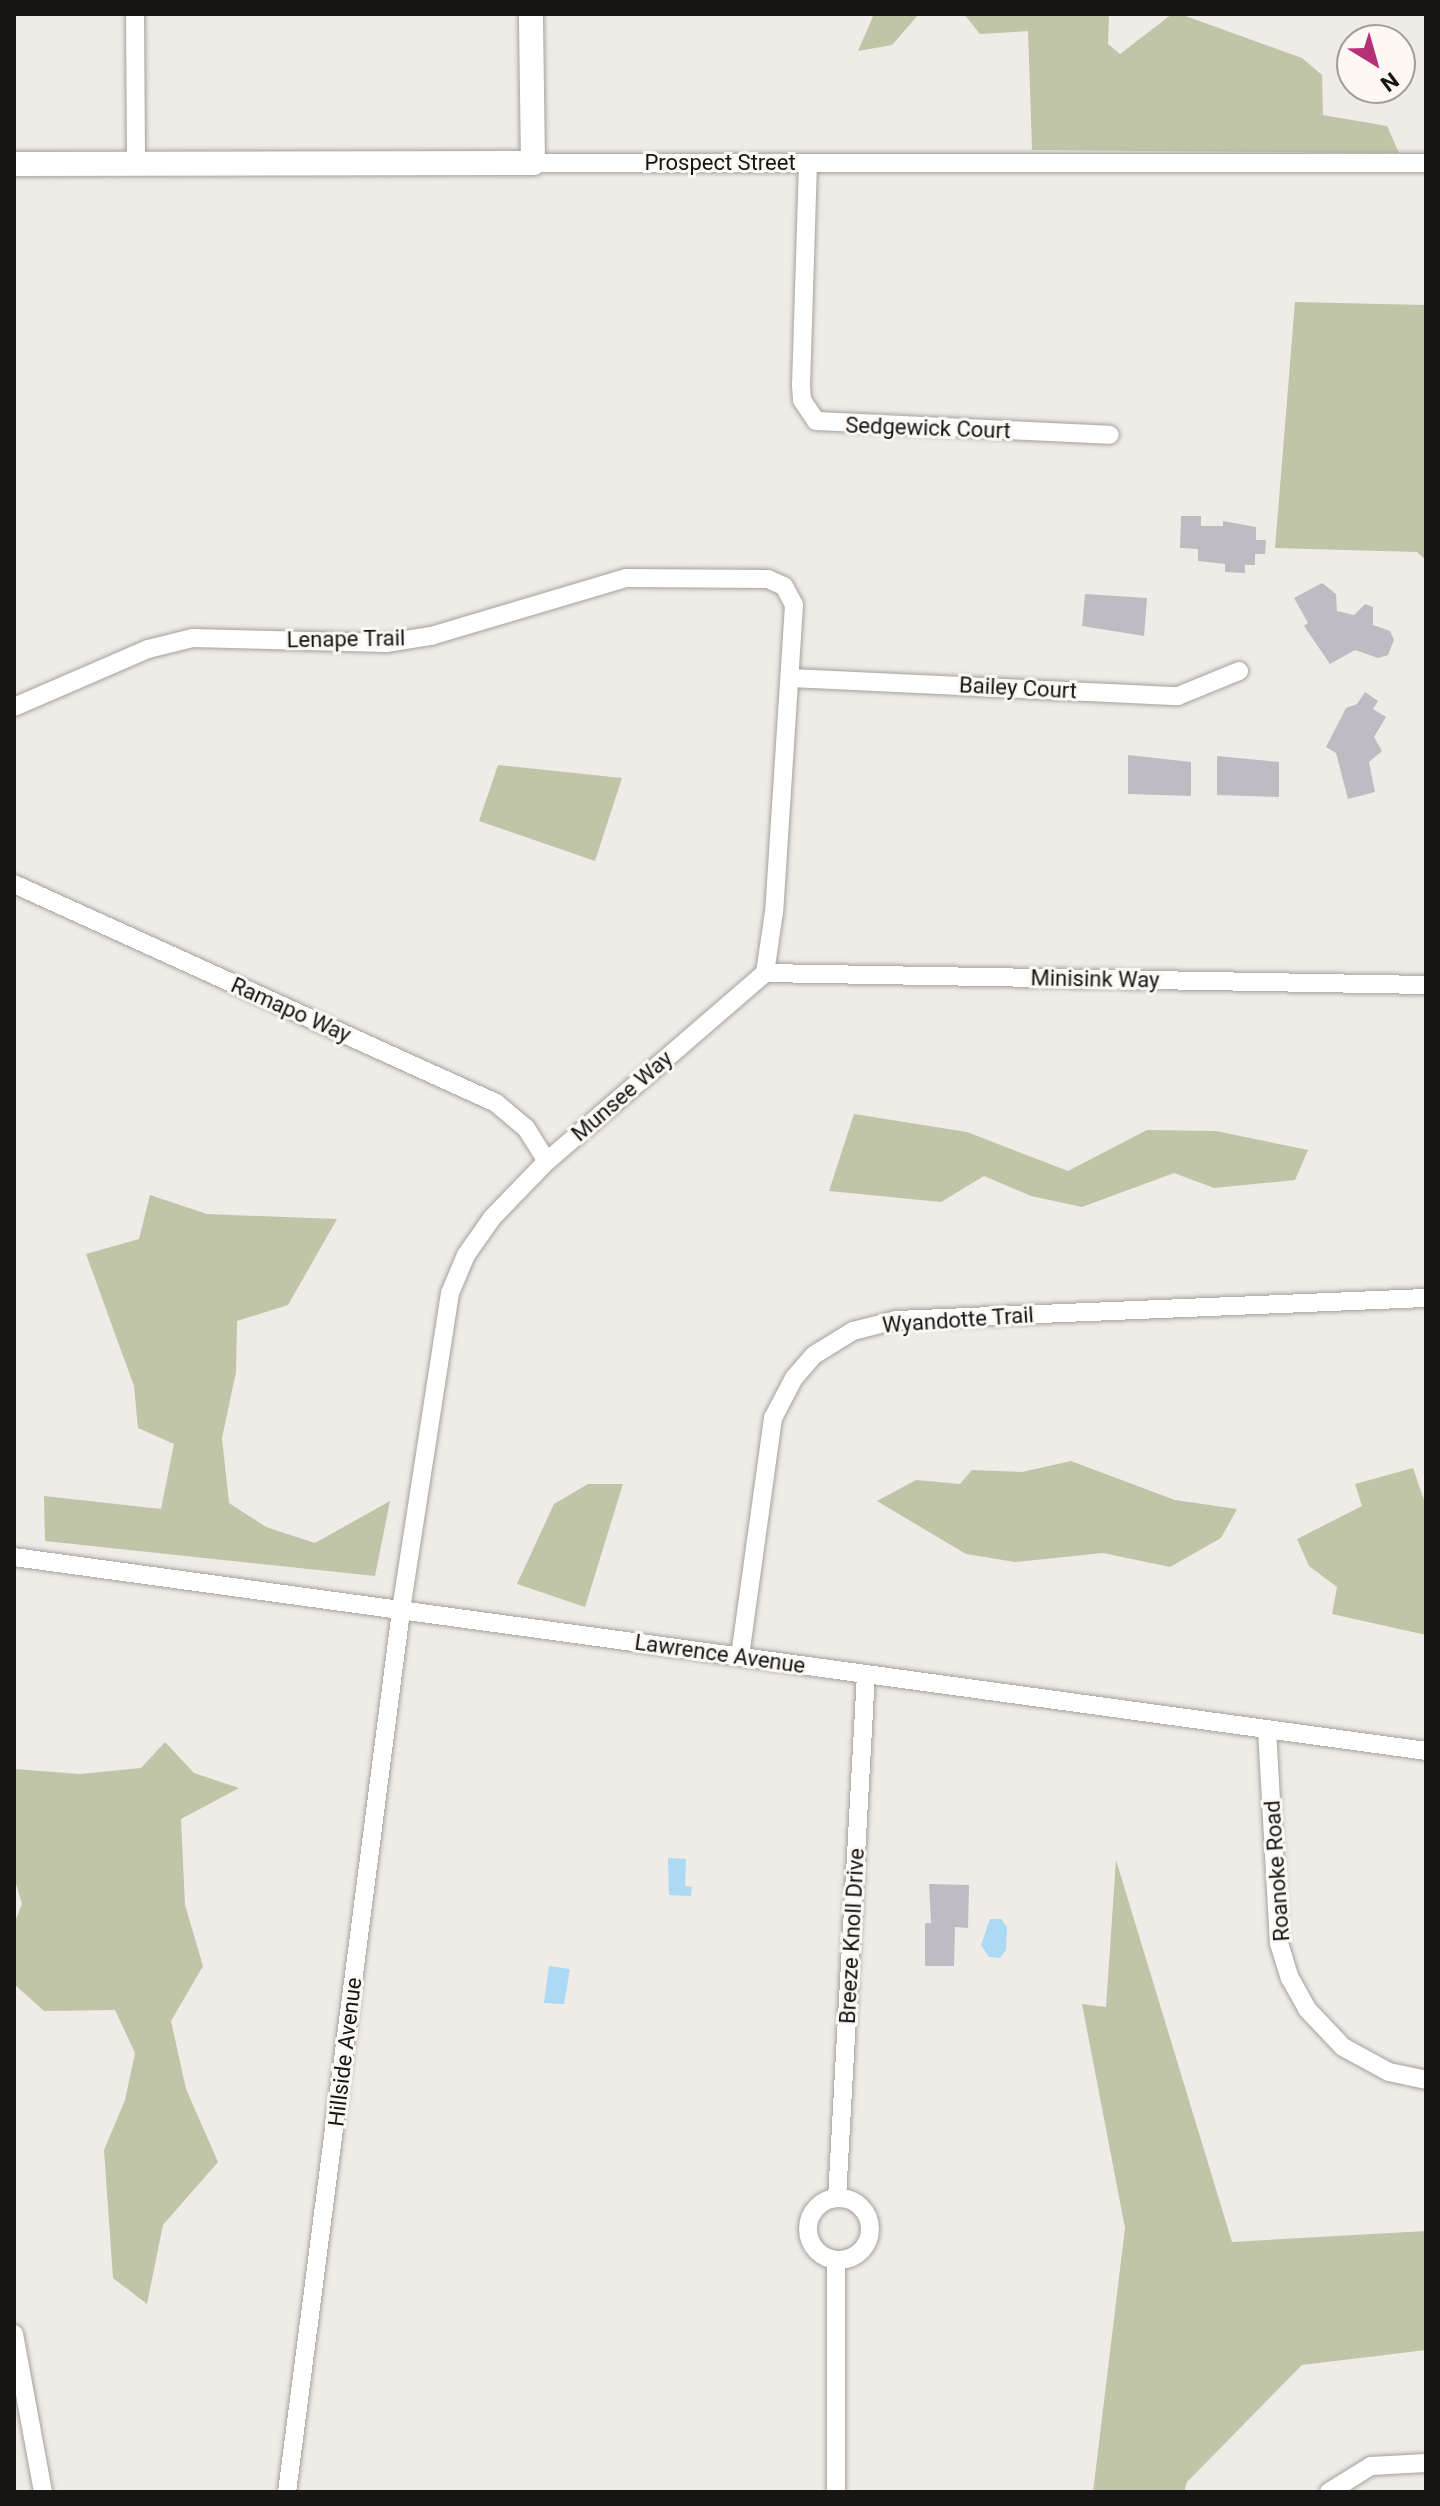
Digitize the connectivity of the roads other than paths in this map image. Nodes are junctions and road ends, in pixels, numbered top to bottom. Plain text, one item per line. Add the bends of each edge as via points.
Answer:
1 (135, 14) edge
2 (531, 14) edge
3 (533, 163) junction
4 (808, 163) junction
5 (1426, 163) edge
6 (14, 164) edge
7 (136, 166) junction
8 (1110, 435) dead end
9 (1239, 671) dead end
10 (791, 678) junction
11 (14, 707) edge
12 (14, 884) edge
13 (765, 973) junction
14 (1426, 985) edge
15 (547, 1161) junction
16 (1426, 1298) edge
17 (14, 1557) edge
18 (401, 1611) junction
19 (740, 1656) junction
20 (866, 1674) junction
21 (1267, 1729) junction
22 (1426, 1751) edge
23 (1426, 2080) edge
24 (837, 2198) junction
25 (836, 2260) junction
26 (14, 2334) edge
27 (1426, 2463) edge
28 (43, 2492) edge
29 (287, 2492) edge
30 (836, 2492) edge
31 (1329, 2492) edge

1 - 7 street
2 - 3 street
3 - 4 street, Prospect Street
3 - 7 street, Prospect Street
4 - 5 street, Prospect Street
4 - 8 street, Sedgewick Court via 801,385 802,400 816,421
6 - 7 street, Prospect Street
9 - 10 street, Bailey Court via 1178,696
10 - 11 street, Lenape Trail via 794,605 790,592 779,583 626,578 431,636 386,643 193,638 148,649
10 - 13 street
12 - 15 street, Ramapo Way via 496,1103 526,1128
13 - 14 street, Minisink Way
13 - 15 street, Munsee Way
15 - 18 street, Munsee Way via 492,1218 466,1255 450,1293
16 - 19 street, Wyandotte Trail via 896,1320 853,1331 804,1366 773,1418
17 - 18 street, Lawrence Avenue
18 - 19 street, Lawrence Avenue
18 - 29 street, Hillside Avenue
19 - 20 street, Lawrence Avenue
20 - 21 street, Lawrence Avenue
20 - 24 street, Breeze Knoll Drive
21 - 22 street, Lawrence Avenue
21 - 23 street, Roanoke Road via 1279,1943 1290,1978 1312,2016 1343,2047 1389,2072
24 - 25 street via 813,2213 808,2233 817,2252
24 - 25 street via 863,2209 870,2228 857,2255
25 - 30 street
26 - 28 street
27 - 31 street via 1371,2466

